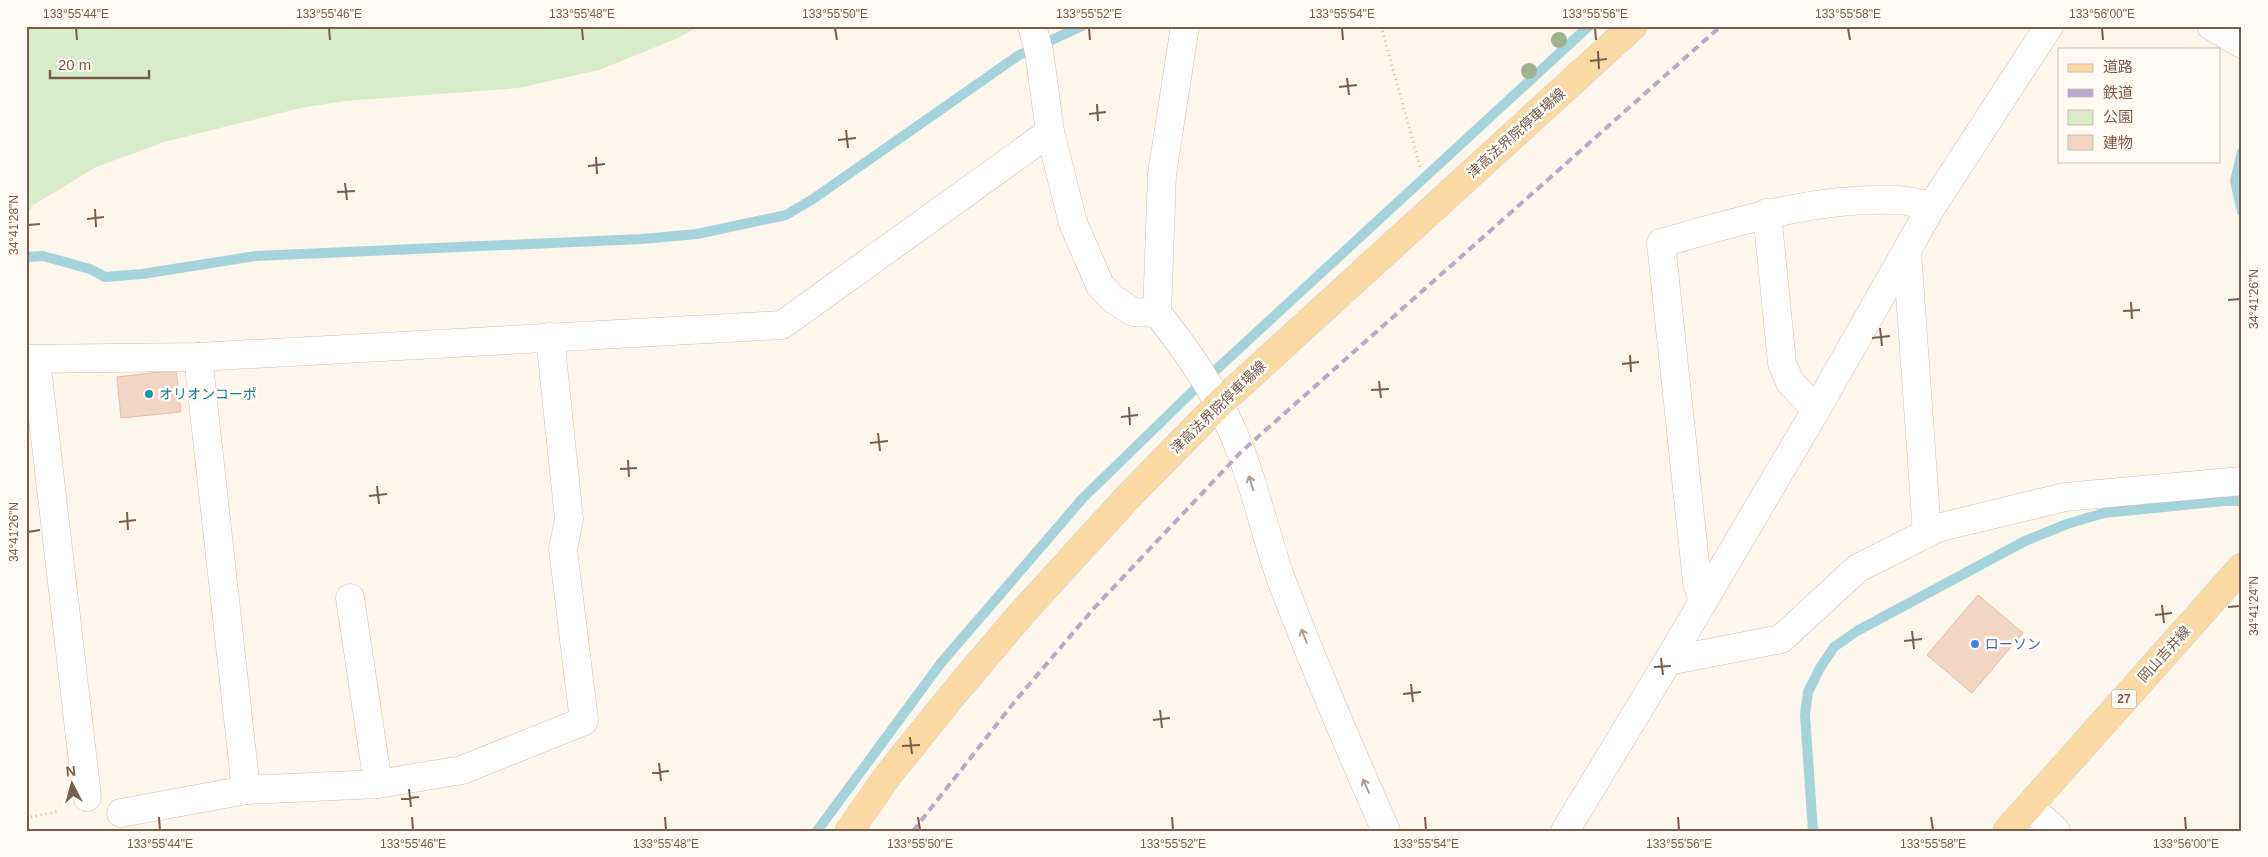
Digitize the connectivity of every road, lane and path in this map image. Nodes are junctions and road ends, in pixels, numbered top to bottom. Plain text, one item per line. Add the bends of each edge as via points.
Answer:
1 (1185, 26) edge
2 (1381, 26) edge
3 (1632, 26) edge
4 (2049, 26) edge
5 (2211, 26) edge
6 (1036, 40) edge
7 (2242, 44) edge
8 (1050, 132) junction
9 (1420, 166) dead end
10 (1932, 206) junction
11 (1767, 213) junction
12 (1907, 251) junction
13 (1157, 313) junction
14 (550, 338) junction
15 (198, 357) junction
16 (31, 359) edge
17 (1210, 387) junction
18 (1816, 410) junction
19 (2242, 481) edge
20 (1927, 533) junction
21 (2242, 566) edge
22 (350, 598) dead end
23 (1703, 601) junction
24 (1668, 661) junction
25 (378, 784) junction
26 (246, 790) junction
27 (87, 797) dead end
28 (2029, 806) junction
29 (121, 813) dead end
30 (849, 831) edge
31 (1386, 831) edge
32 (1566, 831) edge
33 (2007, 831) edge
34 (2056, 831) edge

1 - 13 street via 1162,174
2 - 9 path
3 - 17 main road, 津高法界院停車場線
4 - 10 street
5 - 7 street
6 - 8 street
8 - 13 street via 1073,223 1100,285 1133,312
8 - 14 street via 782,325
10 - 11 street via 1896,200 1840,201
10 - 12 street
11 - 18 street via 1782,363 1790,382
11 - 23 street via 1661,243 1697,582
12 - 18 street
12 - 20 street
13 - 17 street via 1186,349
14 - 15 street
14 - 25 street via 569,519 563,549 584,721 462,770
15 - 16 street
15 - 26 street
16 - 27 street
17 - 30 main road, 津高法界院停車場線 via 1127,498 955,692 889,774
31 -> 17 street via 1336,717 1281,577 1241,452
18 - 23 street
19 - 20 street via 2065,497
20 - 24 street via 1858,568 1782,638
21 - 28 main road, 岡山吉井線 / 27
22 - 25 street
23 - 24 street
24 - 32 street
25 - 26 street
26 - 29 street
28 - 33 main road, 岡山吉井線 / 27
28 - 34 street

